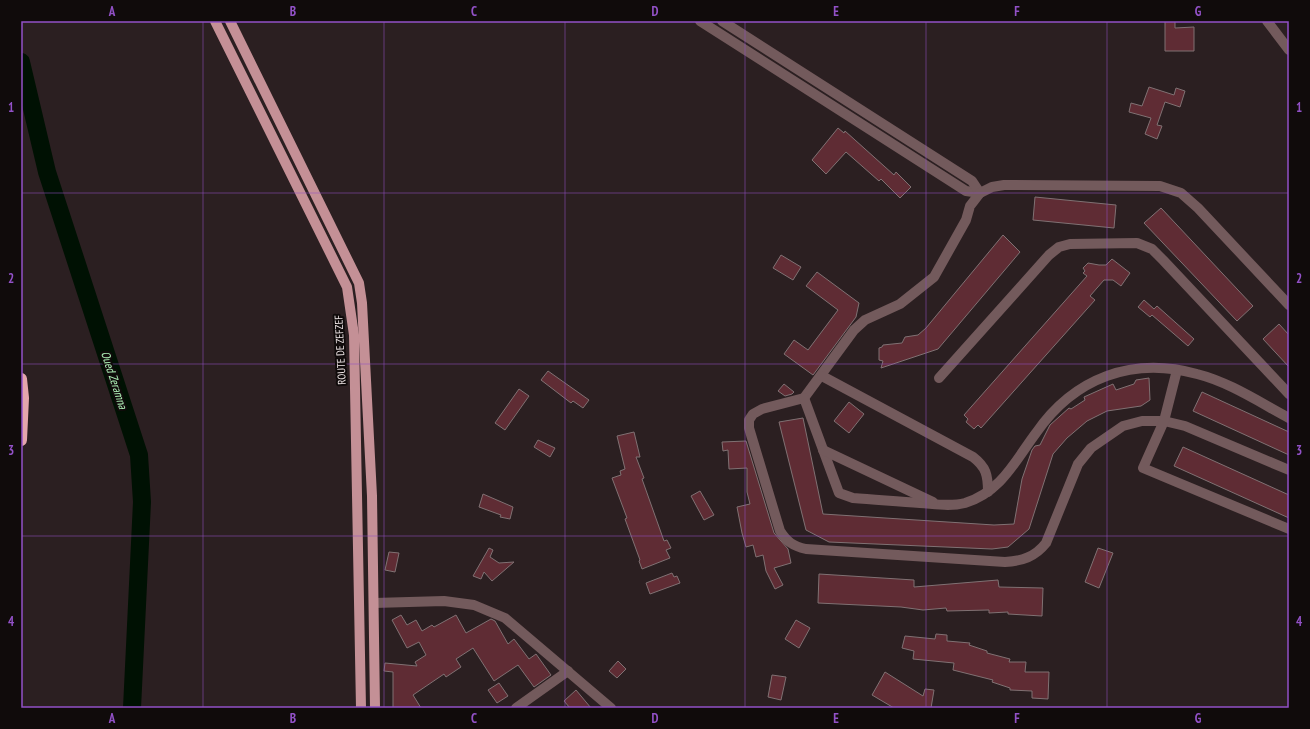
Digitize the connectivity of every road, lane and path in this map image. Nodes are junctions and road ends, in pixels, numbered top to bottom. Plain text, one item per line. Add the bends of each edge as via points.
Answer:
1 (215, 21) edge
2 (230, 21) edge
3 (700, 21) edge
4 (722, 21) edge
5 (1267, 21) edge
6 (1289, 50) edge
7 (980, 193) junction
8 (1289, 305) edge
9 (1177, 370) junction
10 (822, 376) junction
11 (939, 378) dead end
12 (21, 379) edge
13 (1289, 394) edge
14 (804, 398) junction
15 (1289, 418) edge
16 (1164, 420) junction
17 (21, 440) edge
18 (823, 450) junction
19 (1289, 470) edge
20 (988, 492) junction
21 (939, 504) junction
22 (1289, 528) edge
23 (374, 604) junction
24 (568, 671) junction
25 (361, 708) edge
26 (375, 708) edge
27 (516, 708) edge
28 (611, 708) edge

1 - 25 main road, ROUTE DE ZEFZEF via 347,287 354,335
2 - 23 main road via 359,283 372,496
3 - 7 street via 966,191
4 - 7 street via 972,181
5 - 6 street
7 - 8 street via 1004,185 1160,186 1181,193
7 - 10 street via 970,206 966,220 934,277 900,304 865,320 854,330
9 - 15 street via 1231,386
9 - 16 street
9 - 20 street via 1162,367 1132,368 1110,374 1068,396 1036,432 1010,472
10 - 14 street
10 - 20 street via 973,457 982,464 987,473
11 - 13 street via 1058,247 1070,244 1137,243 1152,249
12 - 17 highway
14 - 16 street via 762,409 749,420 750,436 780,531 794,546 806,549 901,556 1005,562 1029,558 1040,551 1046,543 1078,464 1091,448 1123,426 1142,421
14 - 18 street
16 - 19 street via 1185,426
16 - 22 street via 1143,468
18 - 21 street
18 - 21 street via 839,493 846,497
20 - 21 street via 966,503
23 - 24 street via 444,601 474,605 505,618
23 - 26 main road
24 - 27 street
24 - 28 street

